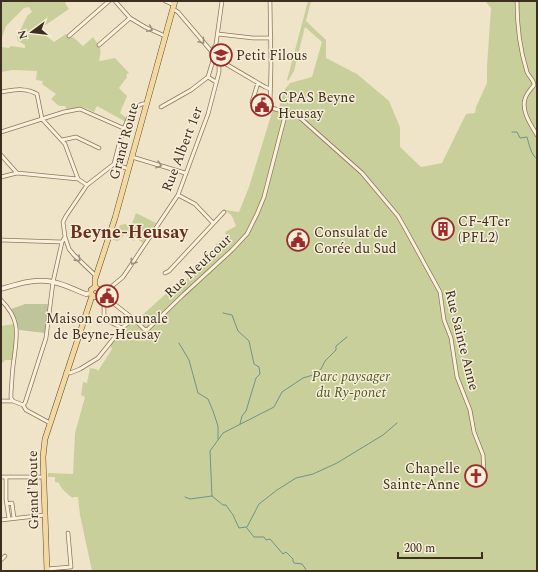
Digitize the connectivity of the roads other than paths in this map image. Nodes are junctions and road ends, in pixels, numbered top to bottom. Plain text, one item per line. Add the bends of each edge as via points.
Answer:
1 (109, 1) edge
2 (115, 1) edge
3 (165, 1) edge
4 (222, 1) edge
5 (270, 1) edge
6 (517, 1) edge
7 (174, 5) edge
8 (130, 18) junction
9 (218, 34) junction
10 (69, 36) dead end
11 (166, 36) junction
12 (271, 38) junction
13 (99, 45) dead end
14 (212, 52) junction
15 (214, 57) junction
16 (219, 61) junction
17 (226, 65) junction
18 (219, 68) junction
19 (208, 77) junction
20 (216, 82) junction
21 (258, 83) junction
22 (270, 88) junction
23 (1, 92) edge
24 (252, 102) dead end
25 (147, 104) junction
26 (160, 107) dead end
27 (286, 112) junction
28 (42, 119) junction
29 (123, 128) junction
30 (1, 132) edge
31 (537, 135) edge
32 (62, 140) junction
33 (99, 148) dead end
34 (1, 155) edge
35 (132, 157) junction
36 (114, 164) junction
37 (129, 168) junction
38 (17, 173) junction
39 (185, 173) junction
40 (1, 177) edge
41 (78, 179) junction
42 (87, 185) junction
43 (178, 195) junction
44 (224, 212) dead end
45 (213, 223) junction
46 (65, 237) junction
47 (1, 240) edge
48 (62, 242) junction
49 (165, 273) dead end
50 (97, 276) junction
51 (53, 282) junction
52 (1, 289) edge
53 (93, 295) junction
54 (1, 300) edge
55 (104, 300) junction
56 (133, 319) junction
57 (122, 328) junction
58 (66, 372) junction
59 (1, 401) edge
60 (13, 401) junction
61 (23, 405) junction
62 (50, 423) junction
63 (484, 472) dead end
64 (6, 477) junction
65 (44, 477) junction
66 (1, 478) edge
67 (7, 504) junction
68 (45, 515) junction
69 (14, 518) junction
70 (8, 519) junction
71 (1, 520) edge
72 (68, 533) dead end
73 (5, 556) dead end
74 (1, 560) edge
75 (47, 570) edge

1 - 10 street
2 - 8 street
3 - 7 street
4 - 9 street
5 - 12 street
6 - 31 street via 517,18 527,72 534,82 524,105
7 - 11 main road, Grand'Route
7 -> 14 street
8 -> 11 street
8 - 13 street
9 - 12 street
9 - 14 street
11 - 25 main road, Grand'Route
12 - 22 street
14 - 15 street
15 - 16 street
15 - 19 street
16 - 17 street
16 - 18 street, Rue Albert 1er
17 - 18 street
17 - 21 street
18 - 20 street, Rue Albert 1er
19 - 20 street
19 - 26 street via 191,90
20 - 39 street, Rue Albert 1er via 208,114
21 - 22 street
21 - 24 street
22 - 27 street, Rue Sainte Anne via 270,106
23 - 28 street via 15,89 30,90 36,94
25 - 29 street via 136,107
25 - 35 main road, Grand'Route
27 - 56 street, Rue Neufcour via 264,197 247,234 148,330
27 - 63 street, Rue Sainte Anne via 298,116 362,173 398,216 422,258 442,297 444,320 451,338 457,377 483,454
28 - 29 street via 80,109
28 - 30 street
28 - 32 street
29 - 36 street
32 - 33 street via 76,137
32 - 41 street
34 - 38 street
35 - 37 main road, Grand'Route
35 -> 39 street
36 - 37 street
36 - 42 street
37 - 50 main road, Grand'Route
38 - 40 street
38 - 41 street
39 - 43 street, Rue Albert 1er
41 - 42 street
42 - 46 street via 64,220
43 - 45 street via 195,204
43 -> 53 street, Rue Albert 1er via 123,277 111,287
44 - 45 street
45 - 49 street
46 - 48 street
46 -> 50 street via 74,255
47 - 48 street
48 - 51 street
50 - 53 main road, Grand'Route via 95,287 98,288
51 - 52 street via 34,281
51 - 53 street
51 - 61 street via 46,338
53 - 55 street, Rue Neufcour
53 - 58 main road, Grand'Route
54 - 60 street via 15,320 17,335 13,359
55 - 56 street, Rue Neufcour via 113,303
55 - 57 street via 104,319
56 - 57 street
57 - 58 street via 98,358 80,369
58 - 62 main road, Grand'Route
59 - 60 street
60 - 61 street
61 - 62 street via 26,410
62 - 65 main road, Grand'Route via 43,451
64 - 65 street
64 - 66 street
64 - 67 street
65 - 68 main road, Grand'Route
67 - 69 street via 12,503
67 - 70 street
68 - 69 street
68 - 75 main road, Grand'Route
69 - 70 street
70 - 71 street
72 - 75 street via 71,567
73 - 74 street

